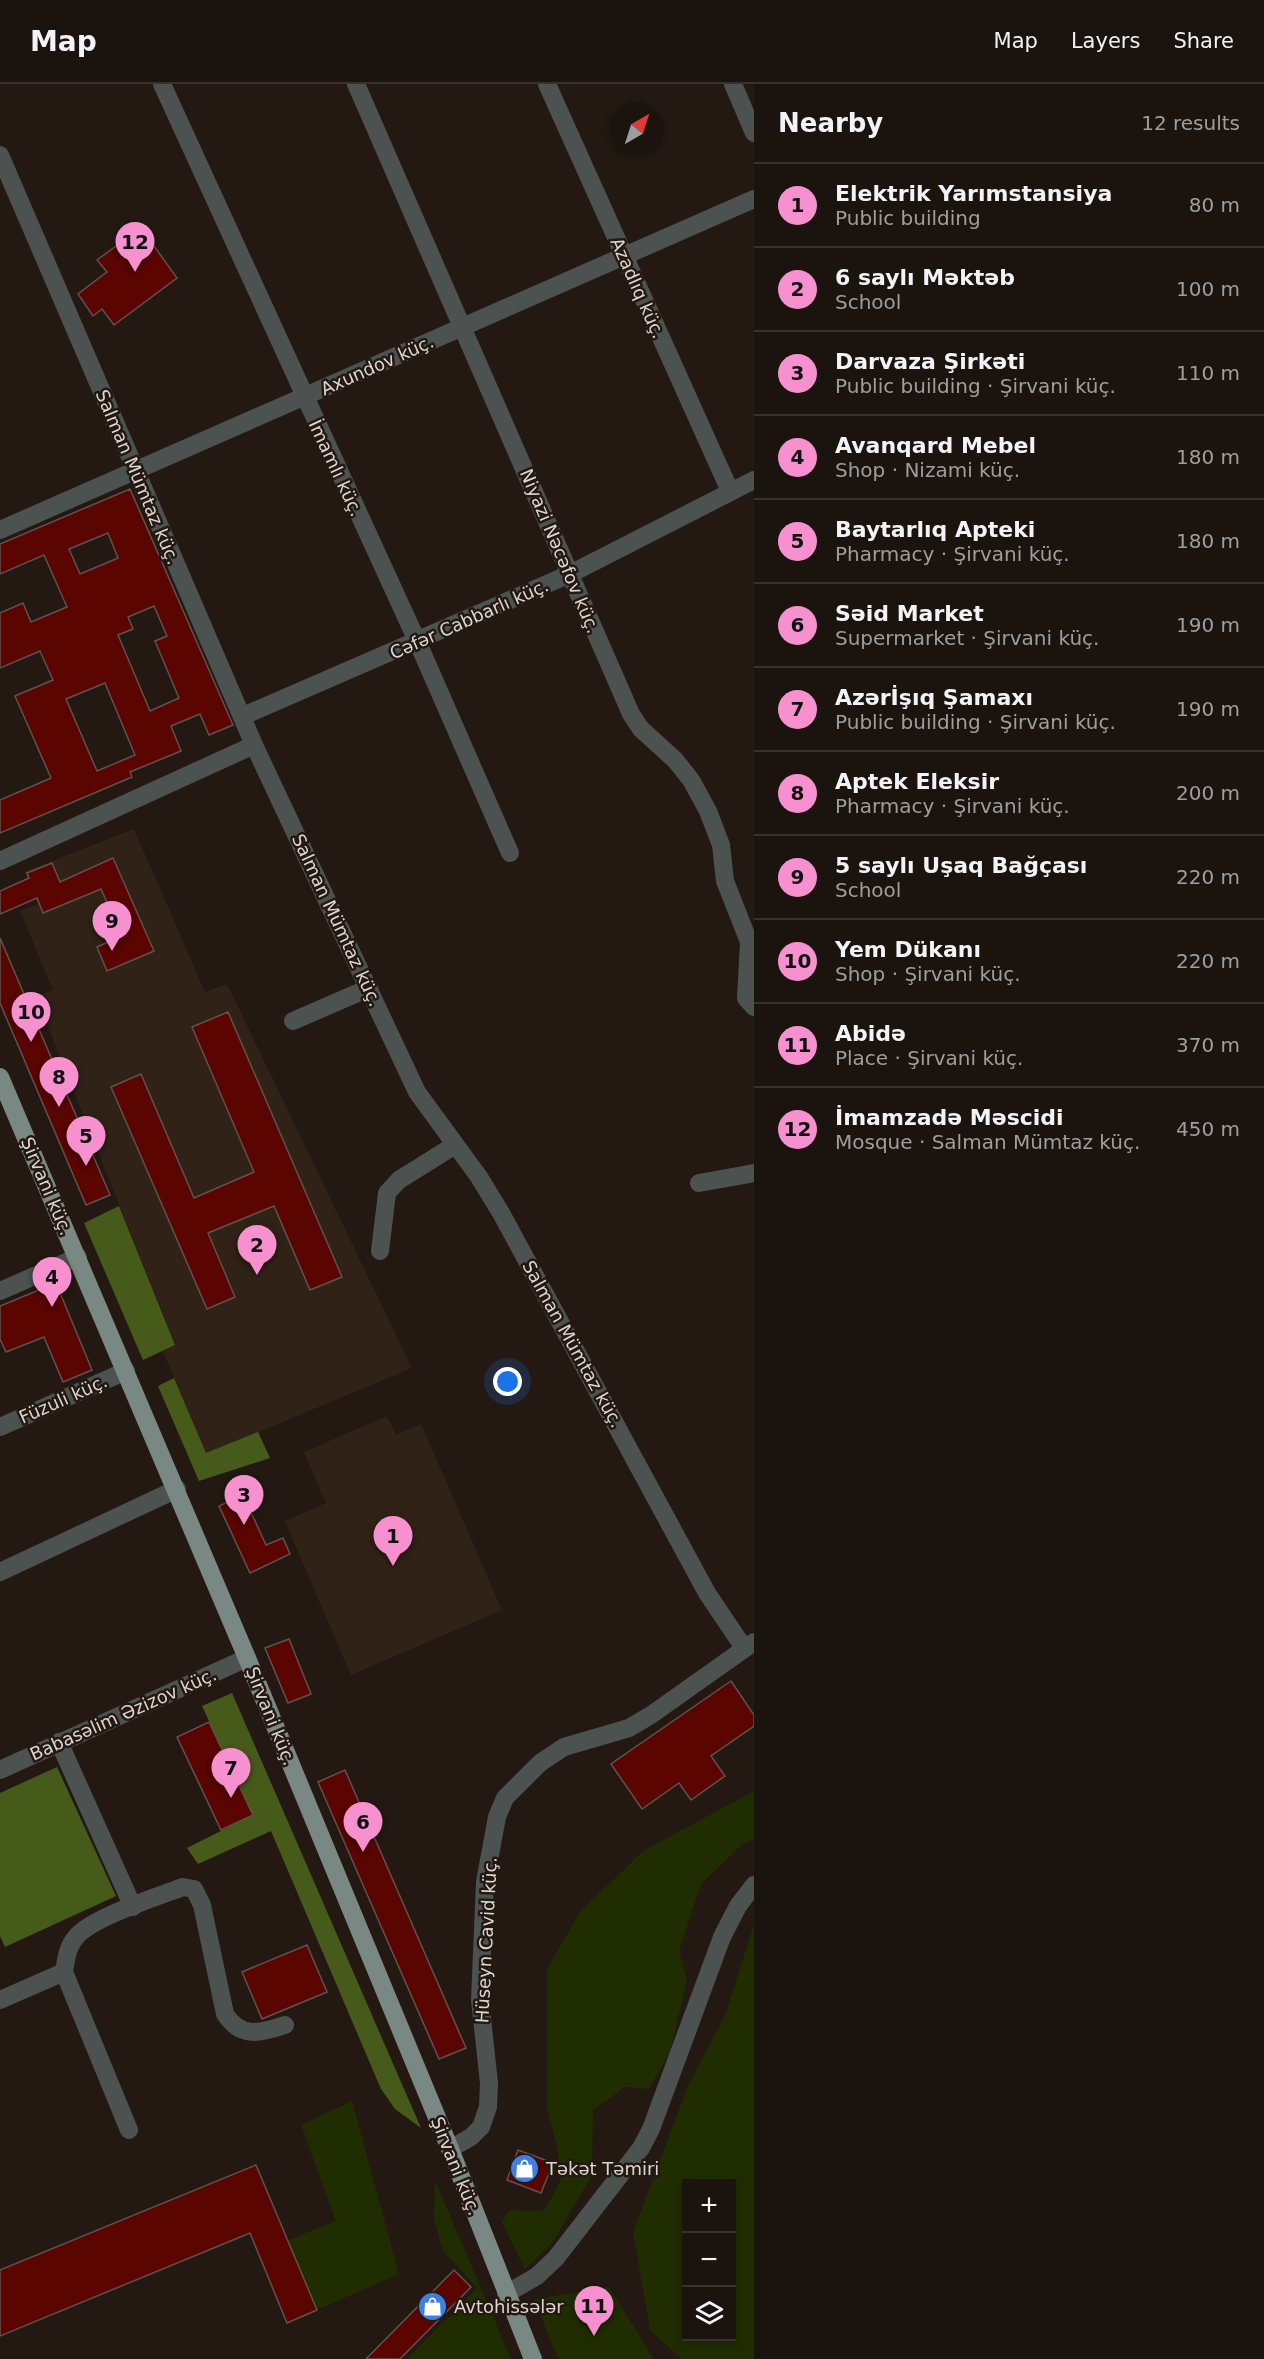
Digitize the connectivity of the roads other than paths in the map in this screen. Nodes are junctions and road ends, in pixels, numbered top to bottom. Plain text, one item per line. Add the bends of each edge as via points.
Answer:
1 (162, 84) edge
2 (356, 84) edge
3 (548, 84) edge
4 (733, 84) edge
5 (754, 133) edge
6 (0, 155) edge
7 (754, 199) edge
8 (623, 257) junction
9 (462, 328) junction
10 (304, 398) junction
11 (135, 472) junction
12 (754, 480) edge
13 (730, 491) junction
14 (0, 530) edge
15 (570, 574) junction
16 (418, 643) junction
17 (243, 716) junction
18 (254, 745) junction
19 (510, 852) dead end
20 (0, 861) edge
21 (752, 941) edge
22 (369, 988) junction
23 (754, 1007) edge
24 (293, 1021) dead end
25 (0, 1077) edge
26 (454, 1145) junction
27 (754, 1173) edge
28 (699, 1183) dead end
29 (380, 1251) dead end
30 (78, 1257) junction
31 (0, 1291) edge
32 (126, 1371) junction
33 (0, 1427) edge
34 (177, 1489) junction
35 (0, 1572) edge
36 (749, 1645) edge
37 (247, 1658) junction
38 (59, 1743) junction
39 (0, 1770) edge
40 (754, 1885) edge
41 (133, 1907) junction
42 (64, 1972) junction
43 (0, 2000) edge
44 (285, 2025) dead end
45 (129, 2130) dead end
46 (450, 2149) junction
47 (506, 2294) junction
48 (533, 2359) edge

1 - 10 street, İmamlı küç.
2 - 9 street, Niyazi Nəcəfov küç.
3 - 8 street, Azadlıq küç.
4 - 5 street
6 - 11 street, Salman Mümtaz küç.
7 - 8 street, Axundov küç.
8 - 9 street, Axundov küç.
8 - 13 street, Azadlıq küç.
9 - 10 street, Axundov küç.
9 - 15 street, Niyazi Nəcəfov küç.
10 - 11 street, Axundov küç.
10 - 16 street, İmamlı küç.
11 - 14 street, Axundov küç.
11 - 17 street, Salman Mümtaz küç.
12 - 13 street, Cəfər Cabbarlı küç.
13 - 15 street, Cəfər Cabbarlı küç. via 650,536
15 - 16 street, Cəfər Cabbarlı küç.
15 - 21 street, Niyazi Nəcəfov küç. via 631,714 691,780 708,811 721,845 728,891
16 - 17 street, Cəfər Cabbarlı küç.
16 - 19 street, İmamlı küç.
17 - 18 street, Salman Mümtaz küç.
18 - 20 street
18 - 22 street, Salman Mümtaz küç.
21 - 23 street, Niyazi Nəcəfov küç. via 746,998
22 - 24 street
22 - 26 street, Salman Mümtaz küç. via 417,1092
25 - 30 main road, Şirvani küç.
26 - 29 street via 399,1180 387,1193
26 - 36 street, Salman Mümtaz küç. via 501,1213 707,1593 723,1620
27 - 28 street
30 - 31 street
30 - 32 main road, Şirvani küç.
32 - 33 street, Füzuli küç.
32 - 34 main road, Şirvani küç.
34 - 35 street
34 - 37 main road, Şirvani küç.
36 - 46 street, Hüseyn Cavid küç. via 636,1724 564,1747 540,1763 505,1798 497,1817 485,1882 480,2000 488,2107 481,2127
37 - 38 street, Babasəlim Əzizov küç.
37 - 46 main road, Şirvani küç.
38 - 39 street, Babasəlim Əzizov küç.
38 - 41 street
40 - 47 street via 722,1937 641,2148 556,2258 537,2276
41 - 42 street via 77,1935 68,1950
41 - 44 street via 183,1887 194,1889 202,1905 225,2014 230,2022 238,2030 260,2034
42 - 43 street
42 - 45 street
46 - 47 main road, Şirvani küç.
47 - 48 main road, Şirvani küç.

